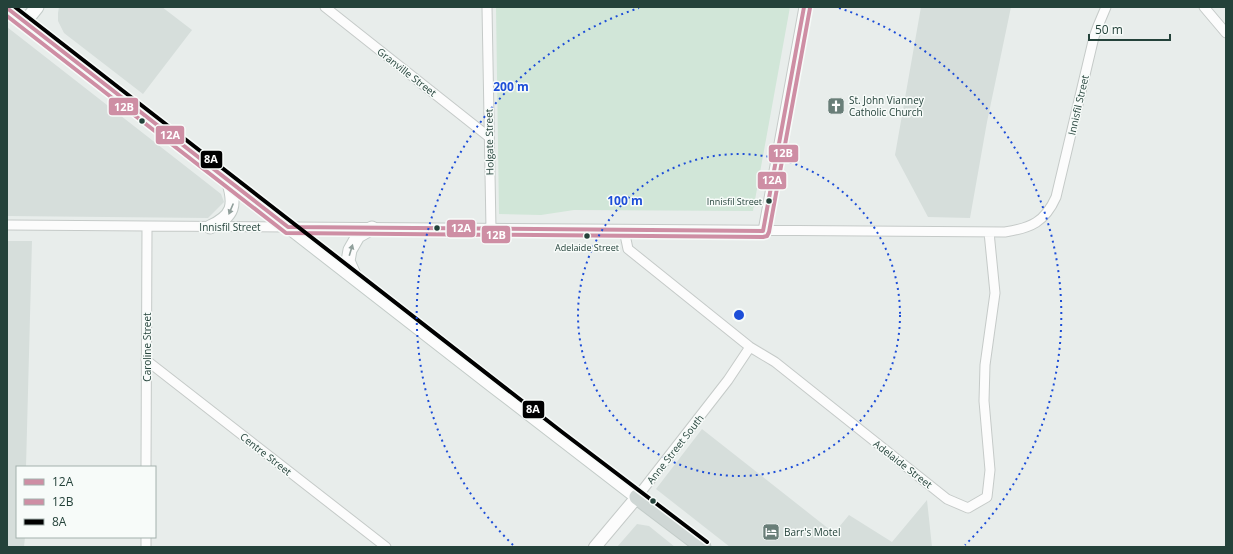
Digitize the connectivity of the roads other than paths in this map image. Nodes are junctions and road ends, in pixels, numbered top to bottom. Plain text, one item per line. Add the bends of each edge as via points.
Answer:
1 (37, 7) edge
2 (325, 7) edge
3 (487, 7) edge
4 (804, 7) edge
5 (1106, 7) edge
6 (1204, 7) edge
7 (7, 8) edge
8 (25, 22) junction
9 (1226, 33) edge
10 (489, 138) junction
11 (228, 180) junction
12 (7, 225) edge
13 (147, 226) junction
14 (210, 227) junction
15 (288, 227) junction
16 (372, 228) junction
17 (491, 229) junction
18 (624, 230) junction
19 (763, 231) junction
20 (989, 232) junction
21 (356, 280) junction
22 (750, 347) junction
23 (146, 360) junction
24 (146, 466) edge
25 (637, 497) junction
26 (386, 547) edge
27 (595, 547) edge
28 (703, 547) edge

1 - 8 main road
2 - 10 street, Granville Street
3 - 10 street, Holgate Street
4 - 19 street
5 - 20 street, Innisfil Street via 1094,37 1060,186 1051,207 1045,216 1029,227
6 - 9 street
7 - 8 main road
8 - 11 main road
10 - 17 street, Holgate Street
11 -> 14 main road via 233,196 231,210 226,217
11 - 15 main road
12 - 13 street, Innisfil Street
13 - 14 street, Innisfil Street
13 - 23 street, Caroline Street
14 - 15 street, Innisfil Street
15 - 16 street, Innisfil Street
15 - 21 main road
16 - 17 street, Innisfil Street
21 -> 16 main road via 348,260 350,250 358,236
17 - 18 street, Innisfil Street
18 - 19 street, Innisfil Street
18 - 22 street, Adelaide Street via 628,249
19 - 20 street, Innisfil Street
20 - 22 street, Adelaide Street via 996,293 985,365 984,401 990,470 987,497 968,508 947,499 775,362
21 - 25 main road
22 - 25 street, Anne Street South via 728,380
23 - 24 street, Caroline Street
23 - 26 street, Centre Street
25 - 27 street, Anne Street South
25 - 28 main road

